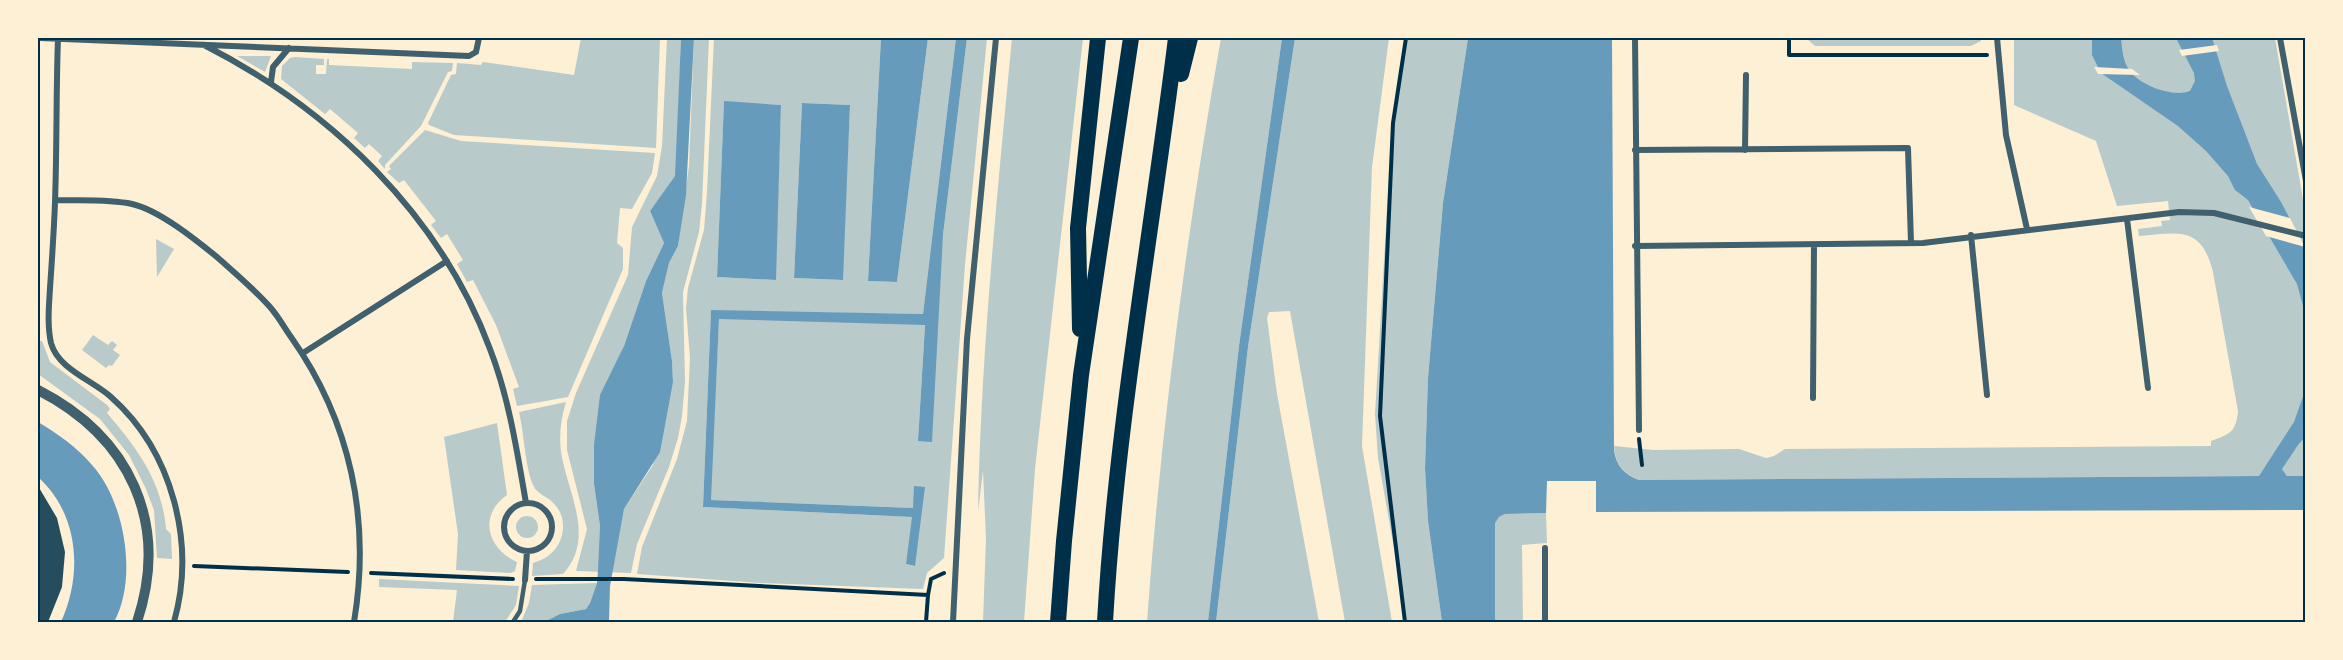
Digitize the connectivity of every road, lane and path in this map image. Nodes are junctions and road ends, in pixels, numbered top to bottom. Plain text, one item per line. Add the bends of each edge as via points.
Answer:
1 (40, 38) edge
2 (58, 38) edge
3 (479, 38) edge
4 (996, 38) edge
5 (1098, 38) edge
6 (1131, 38) edge
7 (1176, 38) edge
8 (1190, 38) edge
9 (1406, 38) edge
10 (1635, 38) edge
11 (1789, 38) edge
12 (1997, 38) edge
13 (2280, 38) edge
14 (204, 45) junction
15 (289, 48) junction
16 (1997, 55) junction
17 (1746, 75) dead end
18 (271, 82) junction
19 (1162, 148) junction
20 (1635, 150) junction
21 (1745, 150) junction
22 (2306, 181) edge
23 (55, 200) junction
24 (2127, 219) junction
25 (2027, 229) junction
26 (2303, 235) edge
27 (1971, 236) junction
28 (1911, 243) junction
29 (1814, 245) junction
30 (1635, 246) junction
31 (447, 261) junction
32 (303, 353) junction
33 (1081, 375) junction
34 (2148, 388) dead end
35 (38, 390) edge
36 (1987, 395) dead end
37 (1813, 398) dead end
38 (1639, 430) joint
39 (1642, 465) dead end
40 (526, 503) junction
41 (1545, 548) dead end
42 (527, 551) junction
43 (182, 566) junction
44 (954, 572) junction
45 (359, 573) junction
46 (525, 580) junction
47 (927, 595) junction
48 (137, 622) edge
49 (174, 622) edge
50 (354, 622) edge
51 (513, 622) edge
52 (926, 622) edge
53 (952, 622) edge
54 (1058, 622) edge
55 (1105, 622) edge
56 (1405, 622) edge
57 (1545, 622) edge

1 - 2 street
2 - 14 street
2 - 23 street
3 - 15 street via 476,52 469,56
4 - 44 street via 968,339
5 - 33 highway via 1078,228
6 - 33 highway
7 - 19 highway
8 - 19 highway
9 - 56 path via 1393,123 1380,416
10 - 20 street
11 - 16 path via 1789,55
12 - 16 street
13 - 22 street
14 - 15 street
14 - 18 street
15 - 18 street via 273,67
16 - 25 street via 2006,135
17 - 21 street
18 - 31 street via 351,145 407,205
19 - 55 highway via 1123,417
20 - 21 street
20 - 30 street
21 - 28 street via 1908,148
23 - 32 street via 133,204 167,221 198,242 271,307
23 - 43 street via 49,316 52,346 70,369 110,396 129,415 156,453 178,518
24 - 25 street
24 - 26 street via 2179,212 2214,213
24 - 34 street
25 - 27 street
27 - 28 street
27 - 36 street
28 - 29 street
29 - 30 street
29 - 37 street
30 - 38 street
31 - 32 street
31 - 40 street via 490,348 509,411
32 - 45 street via 343,438 356,486
33 - 54 highway
35 - 48 street via 96,429 117,453 134,486 149,543
38 - 39 path
40 - 42 street via 508,514 504,527 513,546
40 - 42 street via 543,508 552,522 552,531 543,546
41 - 57 street
42 - 46 street
43 - 45 path
43 - 49 street
44 - 47 path via 932,579
44 - 53 street
45 - 46 path
45 - 50 street
46 - 47 path via 591,577
46 - 51 lane via 520,611
47 - 52 path

